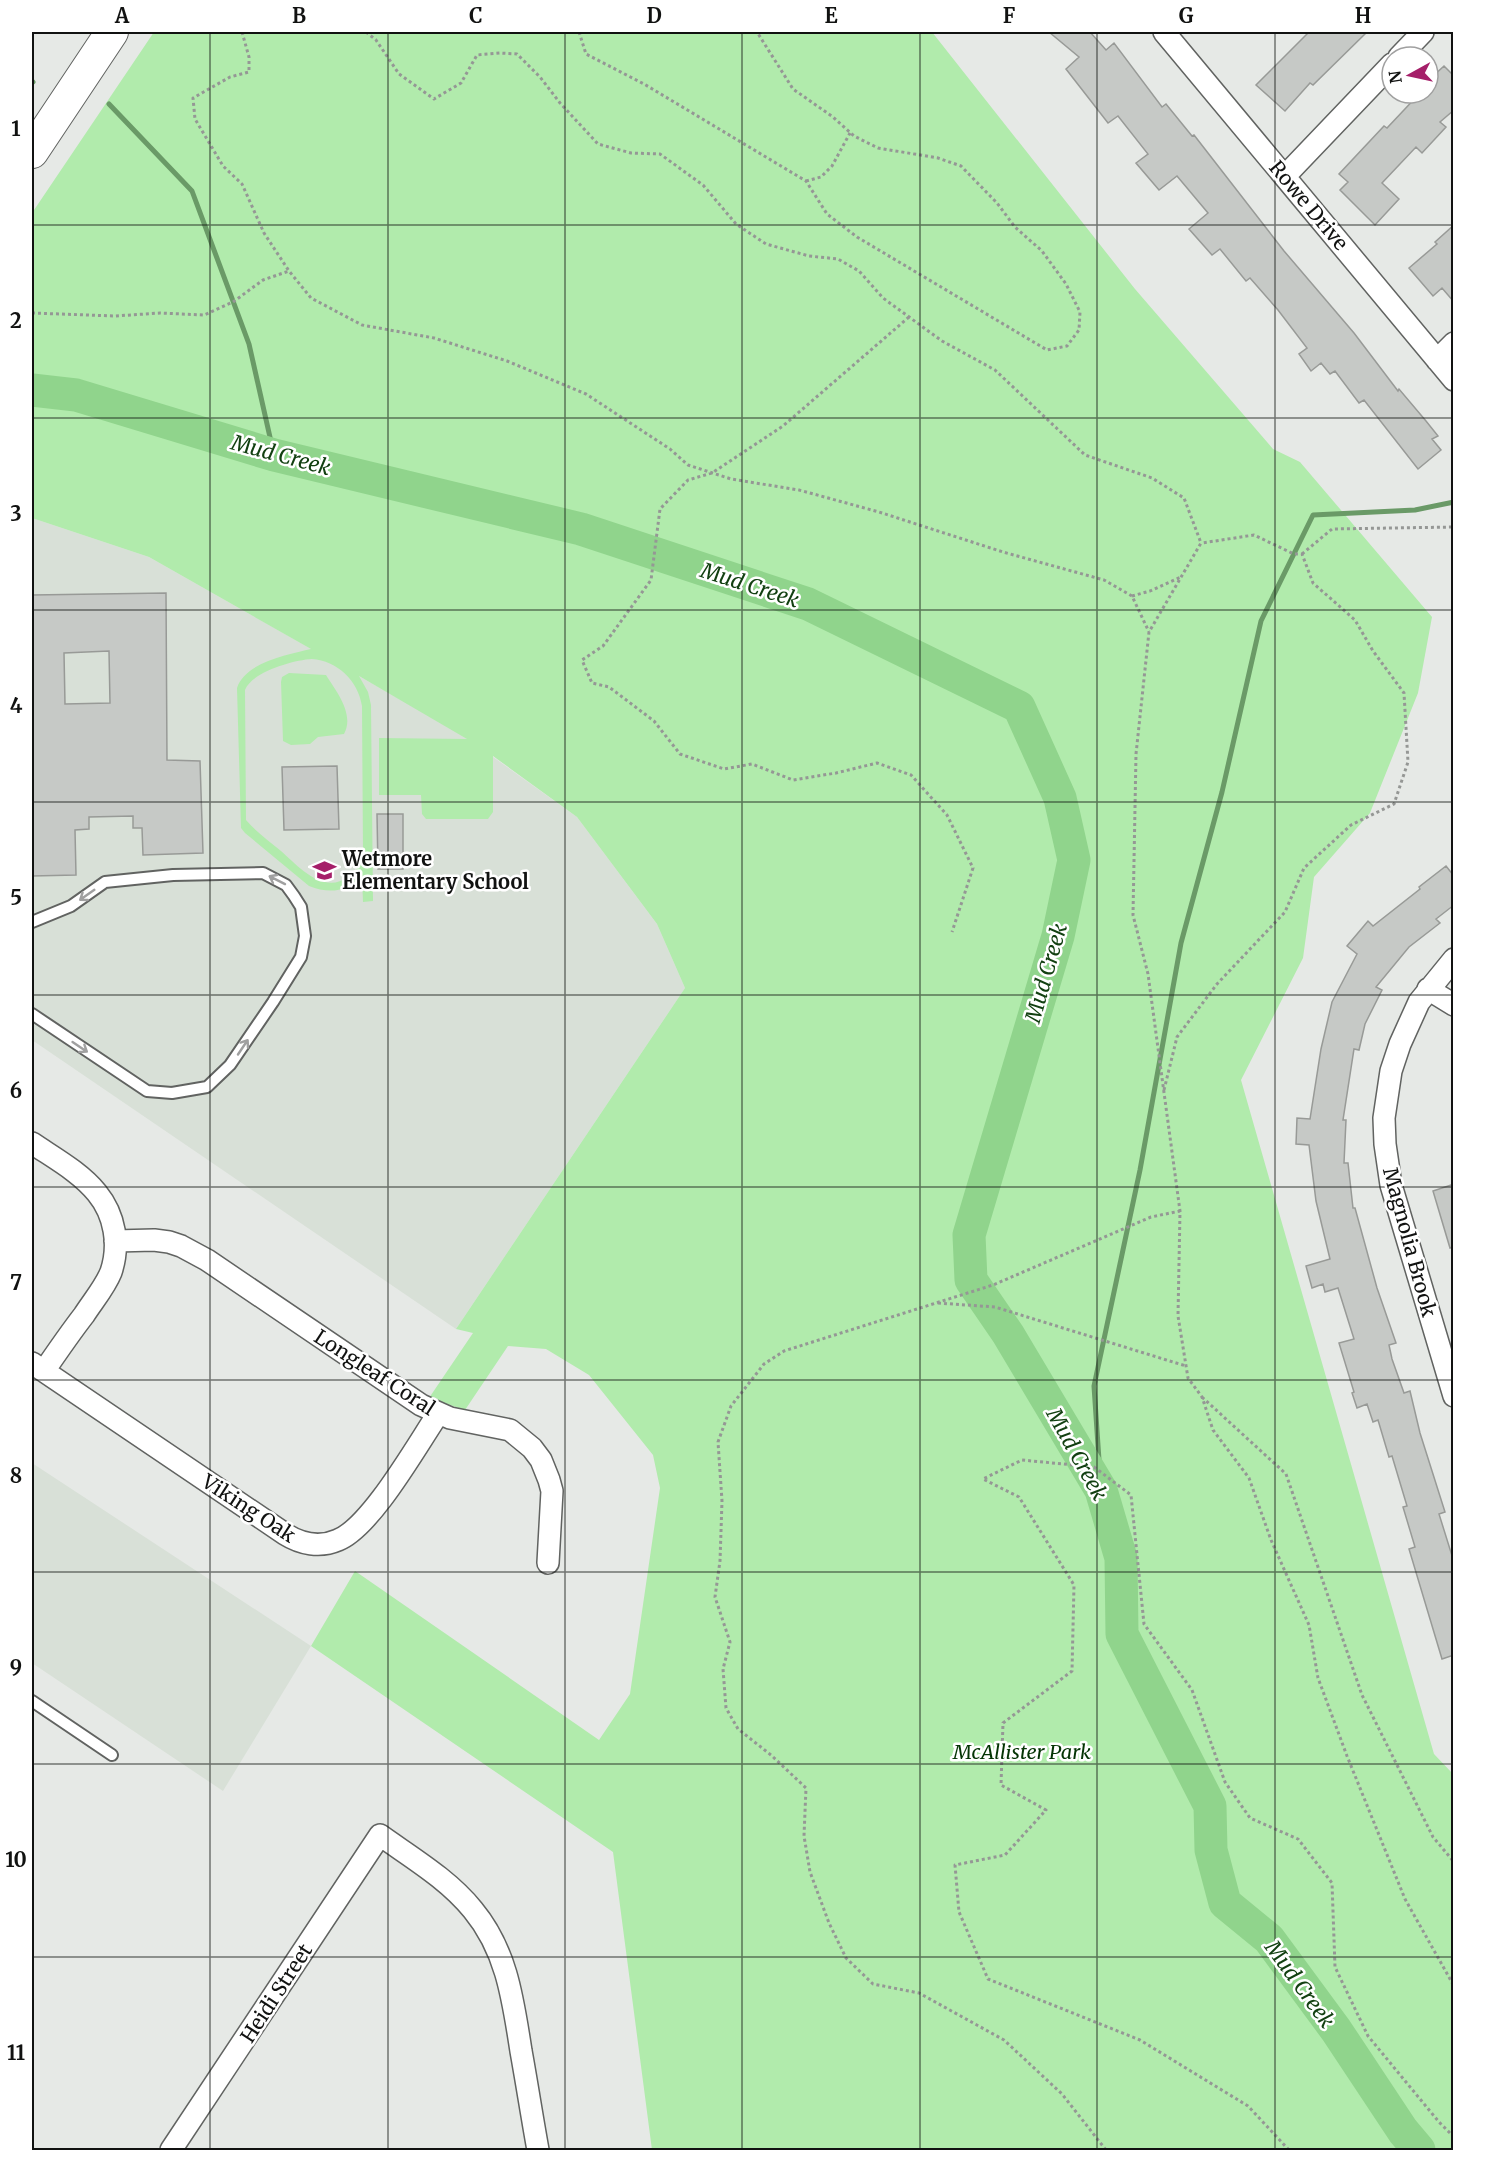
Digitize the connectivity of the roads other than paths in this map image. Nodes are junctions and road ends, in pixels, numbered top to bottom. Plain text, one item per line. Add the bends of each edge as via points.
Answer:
1 (112, 32) edge
2 (1164, 32) edge
3 (1423, 32) edge
4 (1411, 45) edge
5 (1380, 77) edge
6 (32, 152) edge
7 (1285, 176) junction
8 (1454, 343) edge
9 (1437, 360) junction
10 (1454, 380) edge
11 (32, 922) edge
12 (1454, 959) edge
13 (1428, 989) junction
14 (1454, 1005) edge
15 (32, 1014) edge
16 (32, 1143) edge
17 (115, 1240) junction
18 (38, 1367) edge
19 (1454, 1396) edge
20 (438, 1414) junction
21 (548, 1563) dead end
22 (32, 1701) edge
23 (112, 1755) dead end
24 (537, 2150) edge
25 (171, 2151) edge

1 - 6 main road
2 - 7 street, Rowe Drive
3 - 4 street
5 - 7 street
7 - 9 street, Rowe Drive
8 - 9 street
9 - 10 street, Rowe Drive
15 -> 11 lane via 147,1091 172,1093 207,1087 230,1065 273,1002 301,957 305,936 301,907 294,896 286,885 263,873 173,875 105,882 71,906
12 - 13 street, Magnolia Brook
13 - 14 street
13 - 19 street, Magnolia Brook via 1414,1012 1391,1071 1384,1118 1385,1144 1391,1185
16 - 17 street via 68,1167 98,1194 112,1218
17 - 18 street via 111,1272 101,1291
17 - 20 street, Longleaf Coral via 169,1242 207,1260
18 - 20 street, Viking Oak via 285,1534 306,1543 323,1544 354,1531 374,1509
20 - 21 street, Longleaf Coral via 510,1430 541,1460 552,1491
22 - 23 lane
24 - 25 street, Heidi Street via 510,1981 495,1944 459,1895 380,1835

